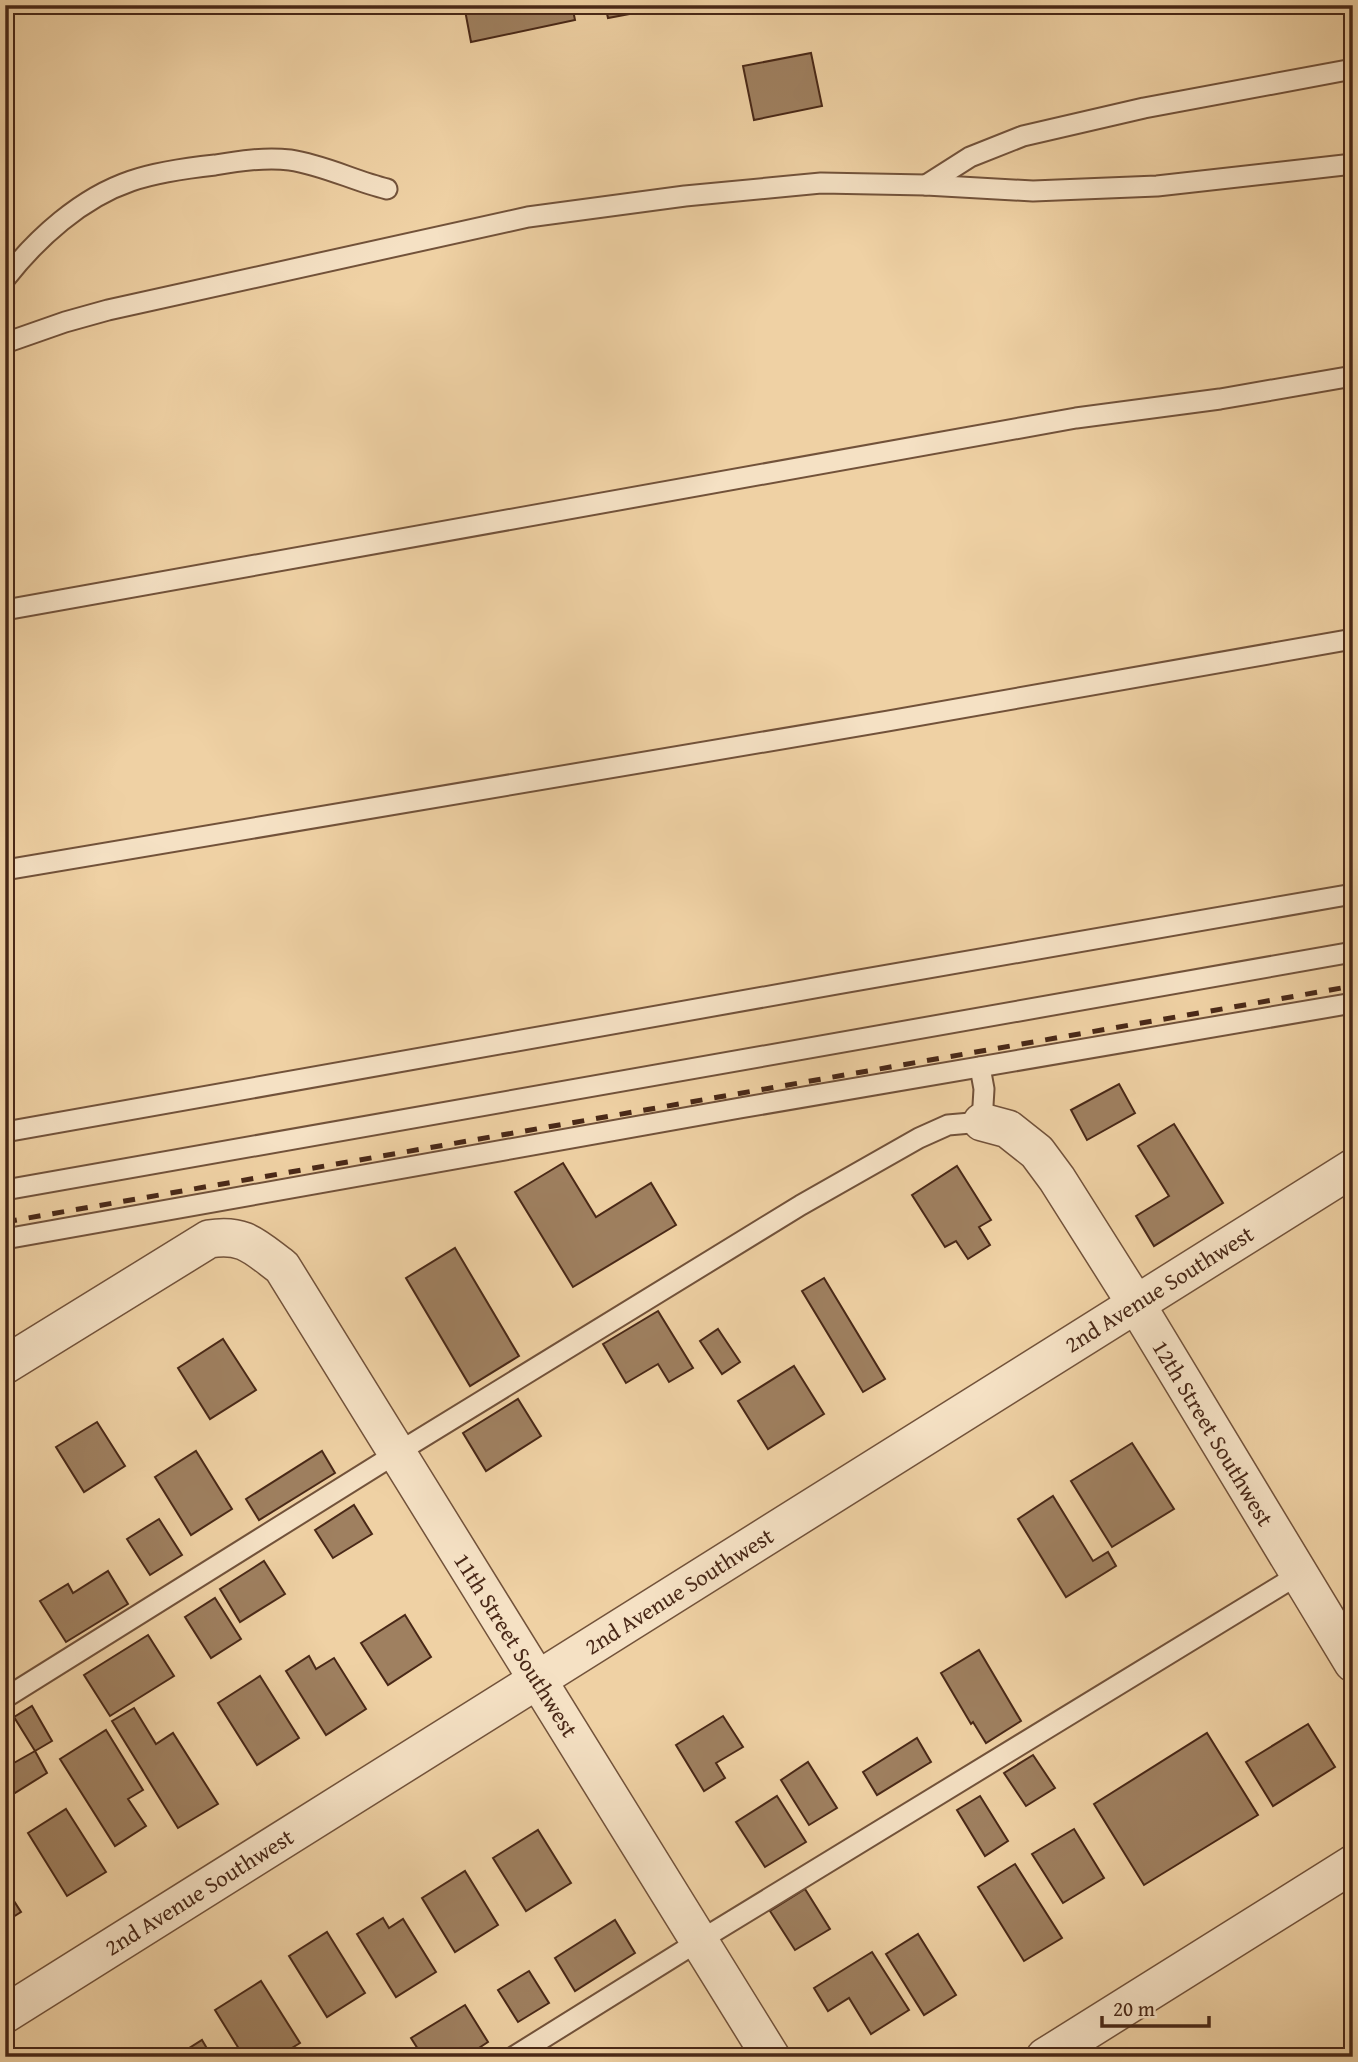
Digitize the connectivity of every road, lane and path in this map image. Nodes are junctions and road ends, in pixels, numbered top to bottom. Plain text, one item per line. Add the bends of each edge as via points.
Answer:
1 (1353, 69) edge
2 (1353, 164) edge
3 (926, 185) junction
4 (387, 189) dead end
5 (5, 279) edge
6 (5, 343) edge
7 (1353, 376) edge
8 (5, 610) edge
9 (1353, 639) edge
10 (5, 870) edge
11 (1353, 894) edge
12 (1353, 951) edge
13 (1353, 1003) edge
14 (980, 1066) junction
15 (982, 1122) junction
16 (5, 1132) edge
17 (1353, 1168) edge
18 (5, 1190) edge
19 (5, 1239) edge
20 (1136, 1304) junction
21 (5, 1365) edge
22 (397, 1453) junction
23 (1298, 1575) junction
24 (1353, 1663) edge
25 (537, 1679) junction
26 (5, 1698) edge
27 (1353, 1864) edge
28 (699, 1941) junction
29 (5, 2014) edge
30 (513, 2057) edge
31 (771, 2057) edge
32 (1045, 2057) edge

1 - 3 lane via 1023,136 971,157
2 - 3 lane via 1157,186 1033,191
3 - 6 lane via 821,183 528,217 108,310
4 - 5 lane via 288,160 247,160 130,181 49,231
7 - 8 lane via 1076,418
9 - 10 lane
11 - 16 lane
12 - 18 lane
13 - 14 lane
14 - 15 lane
14 - 19 lane
15 - 20 street, 12th Street Southwest via 1008,1129 1037,1152
15 - 22 lane via 948,1125 876,1161
17 - 20 street, 2nd Avenue Southwest
20 - 23 street, 12th Street Southwest
20 - 25 street, 2nd Avenue Southwest
21 - 22 street, 11th Street Southwest via 209,1238 229,1236 250,1243 282,1267
22 - 25 street, 11th Street Southwest
22 - 26 lane
23 - 24 street, 12th Street Southwest
23 - 28 lane
25 - 28 street, 11th Street Southwest
25 - 29 street, 2nd Avenue Southwest
27 - 32 street
28 - 30 lane
28 - 31 street, 11th Street Southwest

